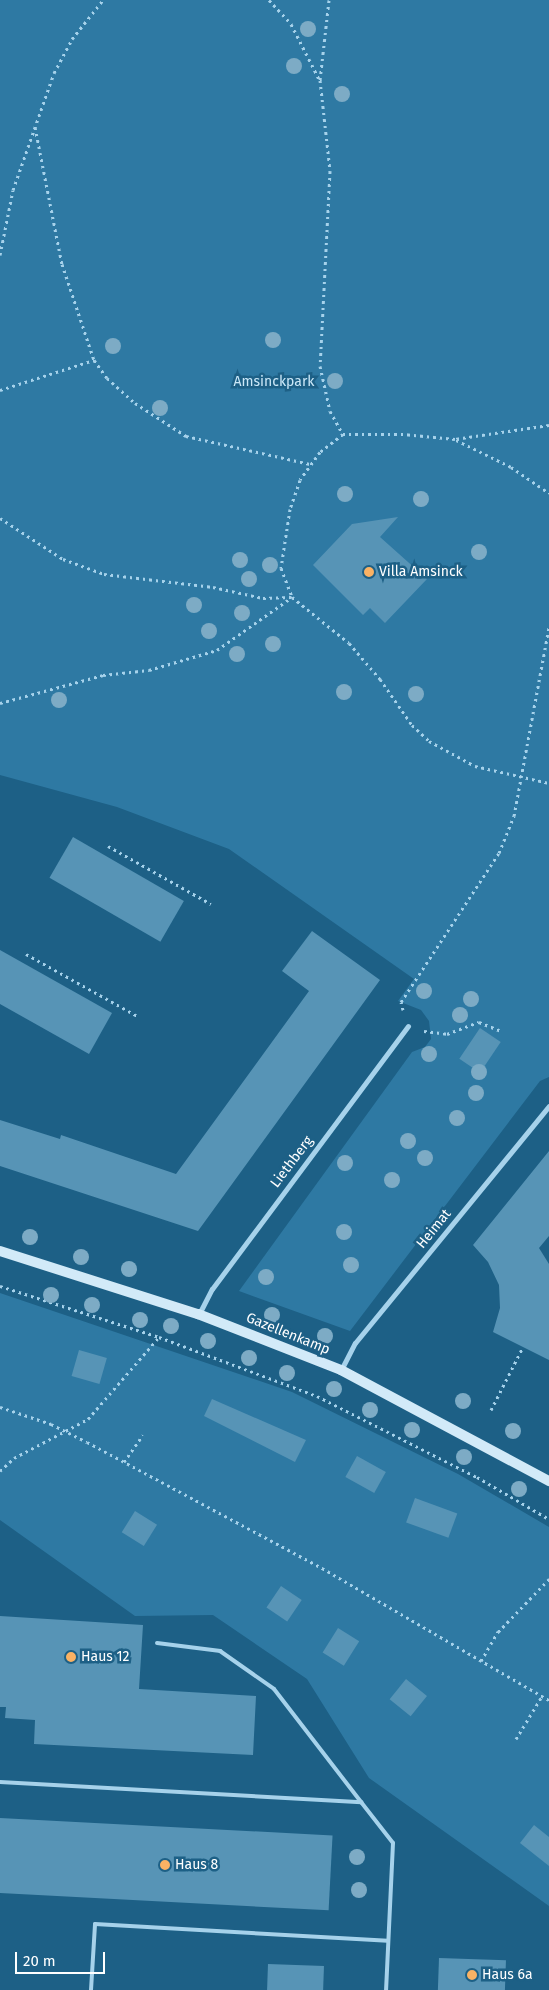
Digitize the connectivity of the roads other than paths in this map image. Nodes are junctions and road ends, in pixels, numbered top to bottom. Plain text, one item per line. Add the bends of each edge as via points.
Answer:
1 (408, 1026) road end
2 (549, 1106) edge
3 (0, 1251) edge
4 (198, 1314) junction
5 (341, 1370) junction
6 (549, 1481) edge
7 (157, 1643) dead end
8 (0, 1782) edge
9 (361, 1802) junction
10 (388, 1941) junction
11 (90, 1990) edge
12 (386, 1990) edge

1 - 4 street, Liethberg via 212,1289
2 - 5 street, Heimat via 355,1343
3 - 4 street, Gazellenkamp
4 - 5 street, Gazellenkamp
5 - 6 street, Gazellenkamp
7 - 9 lane via 220,1652 274,1689
8 - 9 lane
9 - 10 lane via 393,1843
10 - 11 lane via 95,1924
10 - 12 lane

